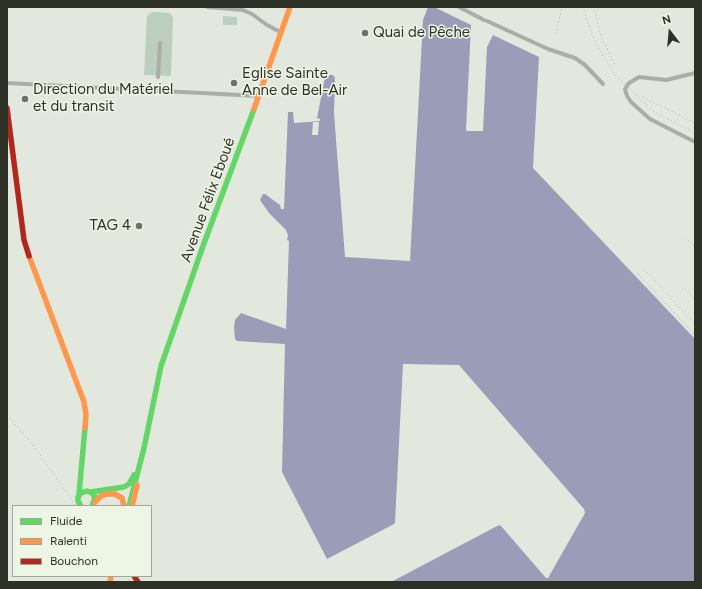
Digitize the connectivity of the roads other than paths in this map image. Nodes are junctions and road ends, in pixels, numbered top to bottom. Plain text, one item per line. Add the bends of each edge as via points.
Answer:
1 (207, 7) edge
2 (290, 7) edge
3 (459, 7) edge
4 (280, 32) junction
5 (160, 43) dead end
6 (695, 73) edge
7 (158, 77) dead end
8 (7, 83) edge
9 (603, 84) dead end
10 (259, 96) junction
11 (7, 108) edge
12 (695, 142) edge
13 (153, 403) junction
14 (144, 448) junction
15 (134, 475) junction
16 (79, 481) junction
17 (123, 487) junction
18 (90, 492) junction
19 (132, 492) junction
20 (79, 494) junction
21 (119, 496) junction
22 (80, 505) edge
23 (93, 505) edge
24 (124, 505) edge
25 (128, 505) edge
26 (132, 505) edge

1 - 4 street via 243,10
2 - 4 street, Avenue Félix Eboué
3 - 9 street via 548,49 575,58
4 - 10 street, Avenue Félix Eboué
5 - 7 street
6 - 12 street via 666,80 639,77 631,80 625,89 626,96 631,102 650,119
8 - 10 street
10 - 13 street, Avenue Félix Eboué via 203,246 162,366
11 - 16 street via 24,240 85,408
13 - 14 street, Avenue Félix Eboué
13 - 15 street, Avenue Félix Eboué
14 - 19 street, Avenue Félix Eboué
14 - 26 street
15 - 17 street via 129,484
15 - 19 street, Avenue Félix Eboué
16 - 18 street
16 - 20 street
17 - 18 street
17 - 19 street
17 - 21 street
18 - 20 street via 84,491
18 - 23 street via 94,496
19 - 25 street, Avenue Félix Eboué
20 - 22 street
21 - 23 street via 103,495
21 - 24 street

